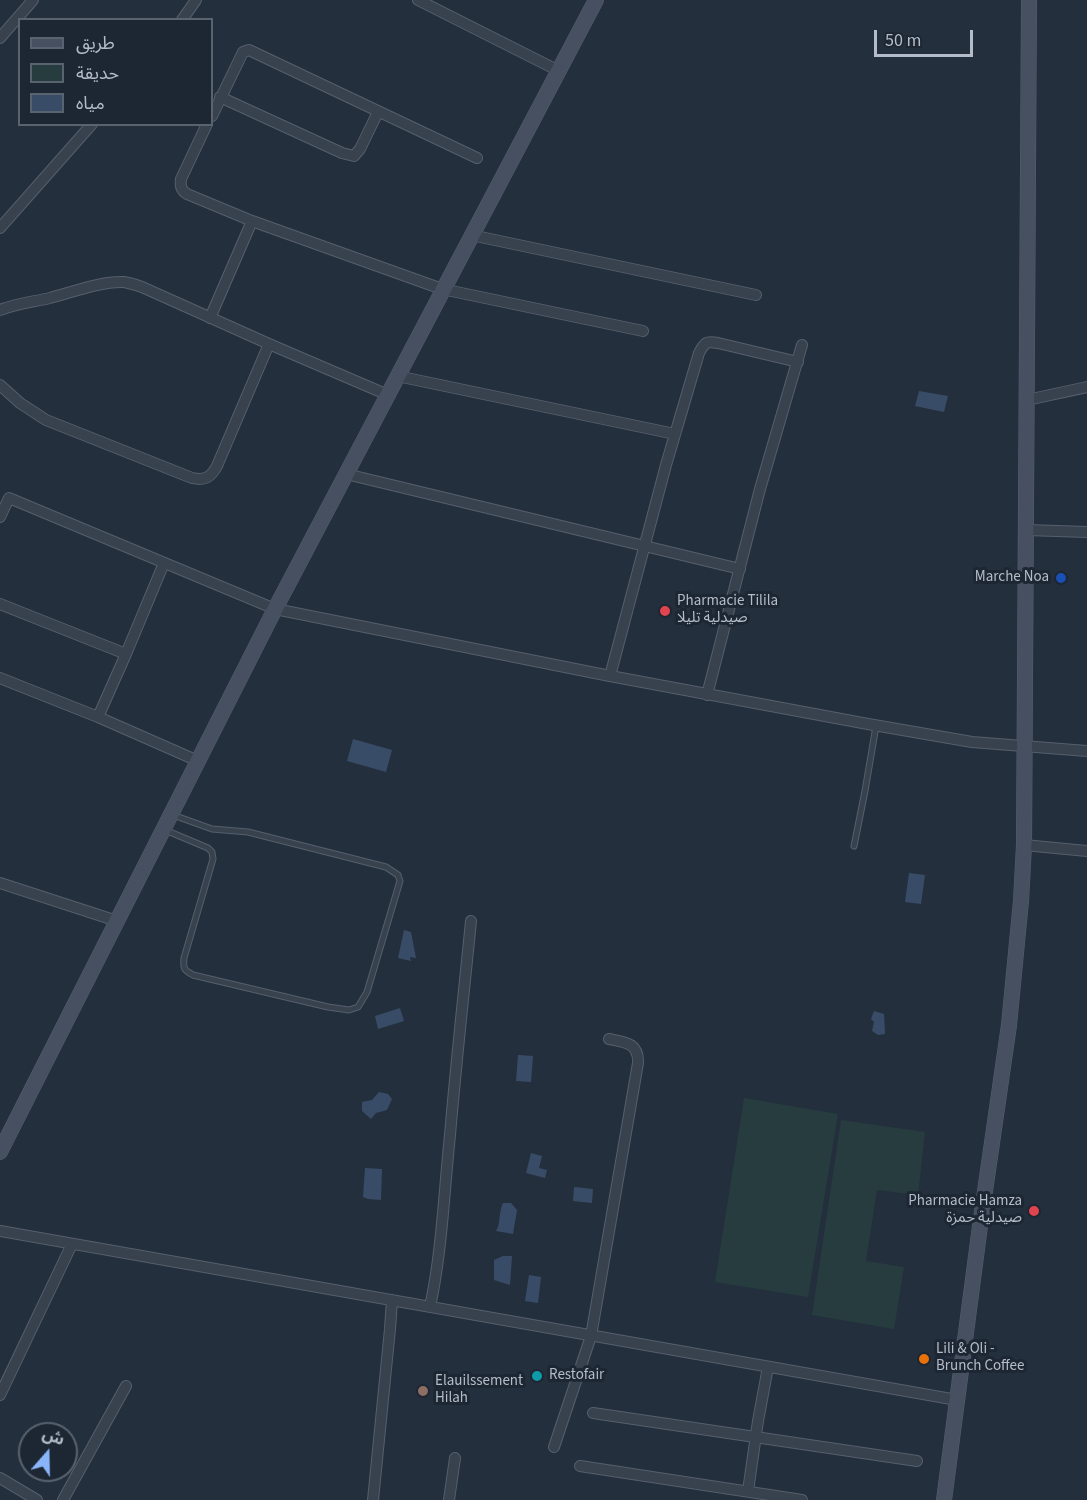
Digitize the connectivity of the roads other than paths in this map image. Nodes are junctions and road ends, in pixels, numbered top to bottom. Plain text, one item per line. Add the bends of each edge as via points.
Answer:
1 (33, 0) edge
2 (196, 0) edge
3 (418, 0) edge
4 (596, 0) edge
5 (1029, 0) edge
6 (438, 5) edge
7 (183, 18) edge
8 (0, 38) edge
9 (559, 71) junction
10 (220, 98) junction
11 (378, 112) junction
12 (213, 114) edge
13 (90, 126) edge
14 (206, 126) edge
15 (477, 158) dead end
16 (252, 221) junction
17 (0, 228) edge
18 (471, 235) junction
19 (442, 289) junction
20 (756, 295) dead end
21 (0, 310) edge
22 (210, 318) junction
23 (644, 331) dead end
24 (269, 344) junction
25 (802, 345) dead end
26 (798, 362) junction
27 (397, 376) junction
28 (0, 385) edge
29 (1087, 387) edge
30 (388, 395) junction
31 (1027, 400) junction
32 (675, 434) junction
33 (346, 474) junction
34 (0, 517) edge
35 (1026, 530) junction
36 (1087, 532) edge
37 (644, 546) junction
38 (164, 563) junction
39 (740, 569) junction
40 (0, 604) edge
41 (275, 609) junction
42 (126, 654) junction
43 (610, 676) junction
44 (0, 678) edge
45 (707, 694) junction
46 (98, 717) junction
47 (876, 726) junction
48 (1025, 746) junction
49 (1087, 751) edge
50 (198, 761) junction
51 (171, 814) junction
52 (163, 829) junction
53 (1024, 845) junction
54 (854, 846) dead end
55 (1087, 851) edge
56 (0, 883) edge
57 (117, 921) junction
58 (471, 921) dead end
59 (609, 1039) dead end
60 (0, 1152) edge
61 (0, 1231) edge
62 (72, 1244) junction
63 (392, 1300) junction
64 (430, 1307) junction
65 (591, 1336) junction
66 (768, 1367) junction
67 (126, 1386) dead end
68 (0, 1395) edge
69 (957, 1400) junction
70 (593, 1413) dead end
71 (756, 1437) junction
72 (554, 1447) dead end
73 (455, 1458) dead end
74 (917, 1461) dead end
75 (580, 1466) dead end
76 (0, 1478) edge
77 (748, 1491) junction
78 (774, 1498) edge
79 (37, 1500) edge
80 (63, 1500) edge
81 (373, 1500) edge
82 (449, 1500) edge
83 (802, 1500) edge
84 (944, 1500) edge

1 - 8 street
2 - 7 street
3 - 6 street
4 - 9 street
5 - 31 street
6 - 9 street
9 - 18 street
10 - 11 street via 354,156
10 - 11 street via 243,52 249,50
10 - 12 street
11 - 15 street
13 - 17 street
14 - 16 street via 180,188
16 - 19 street
16 - 22 street
18 - 19 street
18 - 20 street
19 - 23 street
19 - 27 street
21 - 22 street via 123,282
22 - 24 street
24 - 28 street via 213,474 200,480 46,420
24 - 30 street
25 - 26 street
26 - 32 street via 705,343
26 - 39 street
27 - 30 street
27 - 32 street
29 - 31 street
30 - 33 street
31 - 35 street
32 - 37 street
33 - 37 street
33 - 41 street
34 - 38 street via 9,498
35 - 36 street
35 - 48 street
37 - 39 street
37 - 43 street
38 - 41 street
38 - 42 street
39 - 45 street
40 - 42 street
41 - 43 street
41 - 50 street
42 - 46 street
43 - 45 street
44 - 46 street
45 - 47 street
46 - 50 street
47 - 48 street via 972,742
47 - 54 lane
48 - 49 street
48 - 53 street
50 - 51 street
51 - 52 street
51 - 52 lane via 212,829 248,832 386,867 398,875 400,881 367,992 358,1007 328,1007 185,970 184,958 212,852
52 - 57 street
53 - 55 street
53 - 69 street via 1009,1025
56 - 57 street
57 - 60 street
58 - 64 street
59 - 65 street via 626,1042 638,1057
61 - 62 street
62 - 63 street
62 - 68 street
63 - 64 street
63 - 81 street
64 - 65 street
65 - 66 street
65 - 72 street
66 - 69 street
66 - 71 street
67 - 80 street
69 - 84 street
70 - 71 street
71 - 74 street
71 - 77 street
73 - 82 street
75 - 77 street
76 - 79 street
77 - 78 street
78 - 83 street

